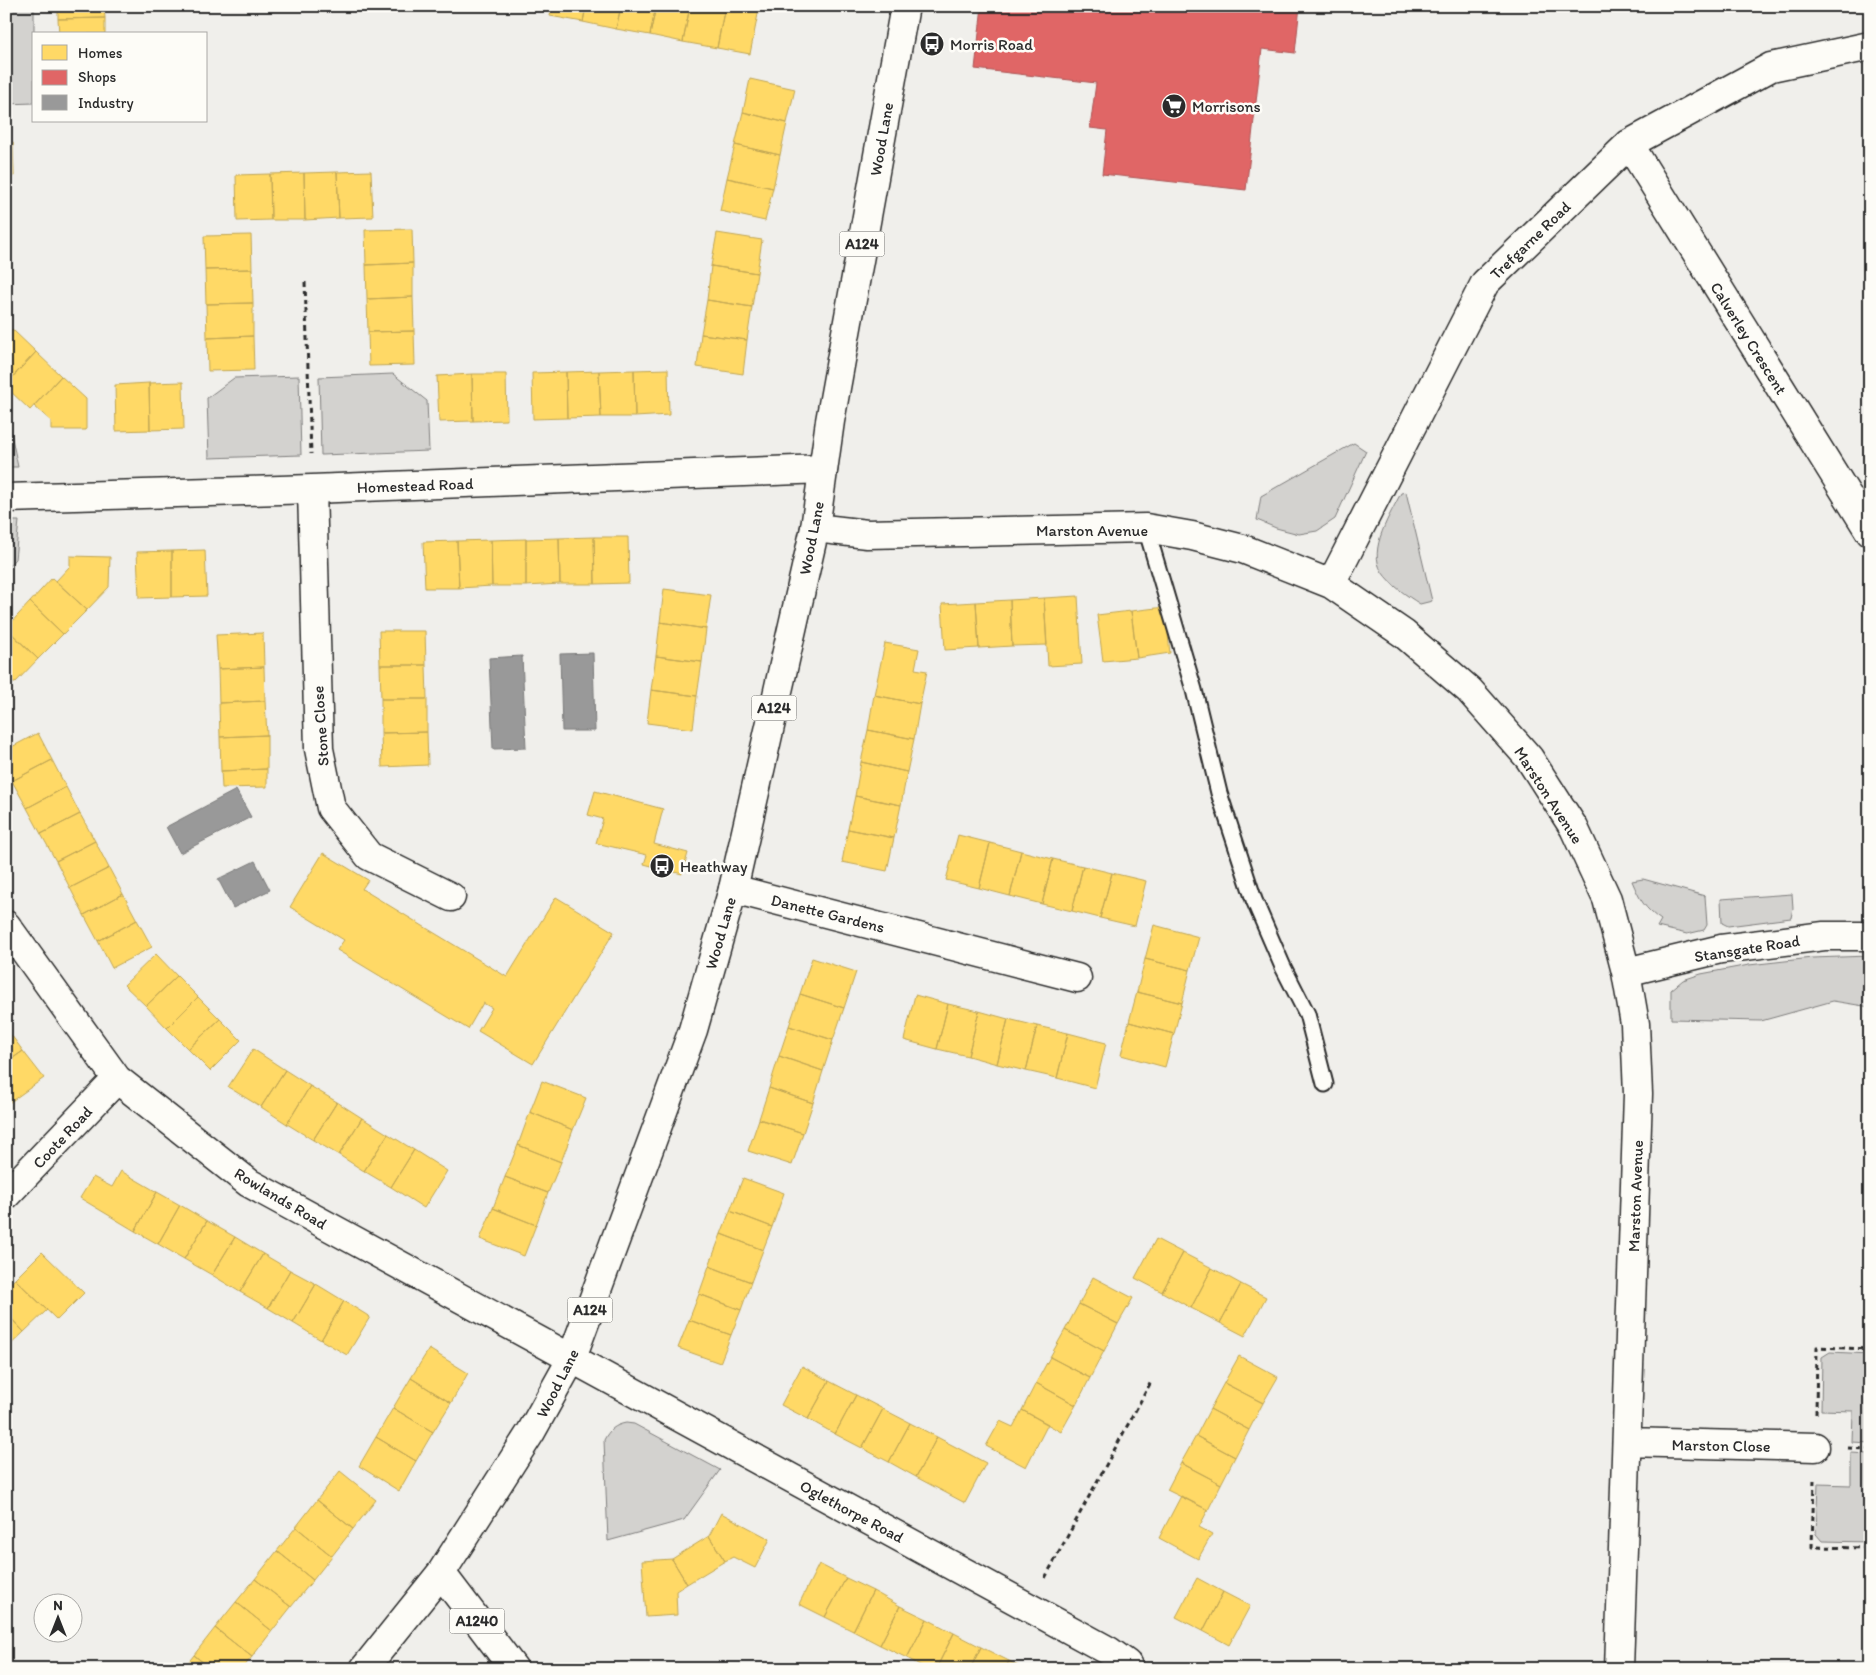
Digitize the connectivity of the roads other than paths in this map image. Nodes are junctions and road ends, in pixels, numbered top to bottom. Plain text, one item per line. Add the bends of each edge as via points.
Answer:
1 (905, 6) edge
2 (1870, 46) edge
3 (1629, 144) junction
4 (823, 469) junction
5 (312, 489) junction
6 (6, 498) edge
7 (815, 528) junction
8 (1146, 528) junction
9 (1870, 532) edge
10 (1332, 584) junction
11 (732, 889) junction
12 (451, 897) dead end
13 (6, 925) edge
14 (1870, 936) edge
15 (1626, 972) junction
16 (1077, 978) dead end
17 (117, 1079) junction
18 (1325, 1084) dead end
19 (6, 1195) edge
20 (571, 1360) junction
21 (1627, 1442) junction
22 (1815, 1447) dead end
23 (441, 1574) junction
24 (364, 1669) edge
25 (514, 1669) edge
26 (1129, 1669) edge
27 (1619, 1669) edge

1 - 4 street, Wood Lane / A124
2 - 3 street, Trefgarne Road via 1772,67
3 - 9 street, Calverley Crescent
3 - 10 street, Trefgarne Road via 1485,283
4 - 5 street, Homestead Road
4 - 7 street, Wood Lane / A124
5 - 6 street, Homestead Road
5 - 12 street, Stone Close via 319,749 331,808 369,856
7 - 8 street, Marston Avenue via 868,534
7 - 11 street, Wood Lane / A124
8 - 10 street, Marston Avenue via 1243,549
8 - 18 lane via 1194,690 1219,793 1254,900 1308,1014
10 - 15 street, Marston Avenue via 1404,634 1469,690 1529,758 1574,828 1607,899
11 - 16 street, Danette Gardens
11 - 20 street, Wood Lane / A124 via 693,1030
13 - 17 street, Rowlands Road
14 - 15 street, Stansgate Road via 1824,936 1721,949
15 - 21 street, Marston Avenue via 1635,1024 1638,1094
17 - 19 street, Coote Road
17 - 20 street, Rowlands Road via 249,1183
20 - 23 street, Wood Lane / A124 via 531,1432
20 - 26 street, Oglethorpe Road via 1109,1650
21 - 22 street, Marston Close
21 - 27 street, Marston Avenue
23 - 24 street, Wood Lane / A124
23 - 25 street, A1240

